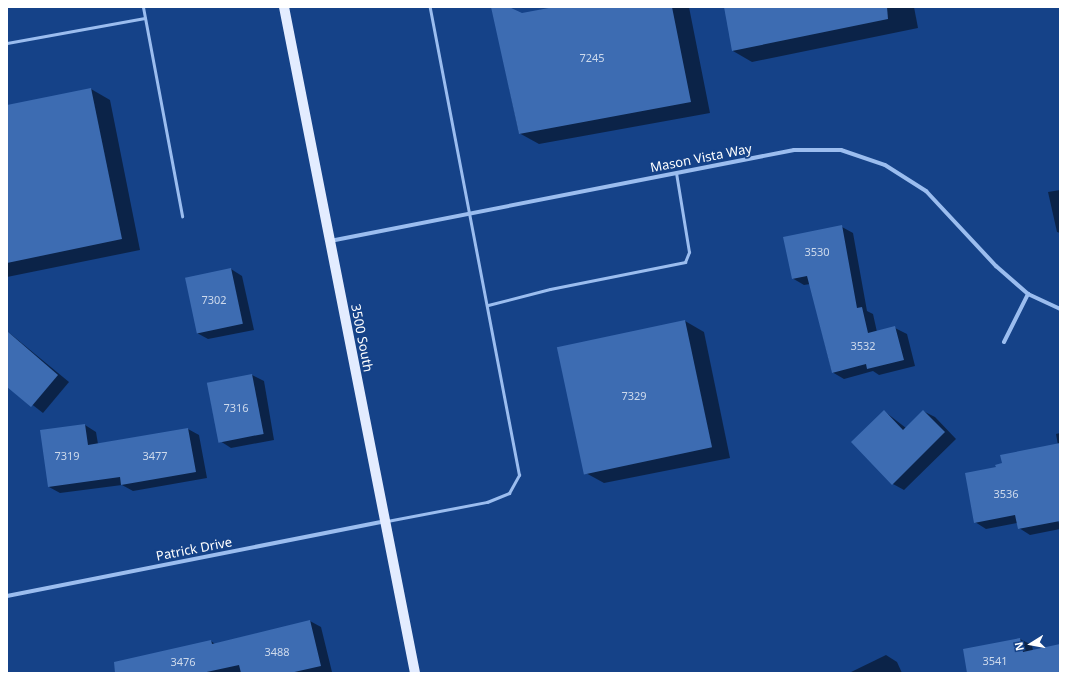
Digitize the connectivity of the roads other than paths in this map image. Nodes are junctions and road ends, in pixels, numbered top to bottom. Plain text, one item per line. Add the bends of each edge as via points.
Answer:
1 (143, 7) edge
2 (284, 7) edge
3 (430, 7) edge
4 (145, 18) junction
5 (7, 43) edge
6 (676, 174) junction
7 (471, 215) junction
8 (182, 216) dead end
9 (330, 242) junction
10 (1028, 294) junction
11 (488, 305) junction
12 (1060, 309) edge
13 (1004, 342) dead end
14 (385, 521) junction
15 (7, 596) edge
16 (415, 673) edge

1 - 4 lane
2 - 9 main road, 3500 South
3 - 7 lane
4 - 5 lane
4 - 8 lane
6 - 7 street, Mason Vista Way
6 - 10 street, Mason Vista Way via 794,150 841,150 885,165 926,191 996,266
6 - 11 lane via 690,252 685,262 550,289
7 - 9 street, Mason Vista Way
7 - 11 lane
9 - 14 main road, 3500 South
10 - 12 street, Mason Vista Way
10 - 13 street
11 - 14 lane via 519,475 509,493 487,502
14 - 15 street, Patrick Drive
14 - 16 main road, 3500 South

